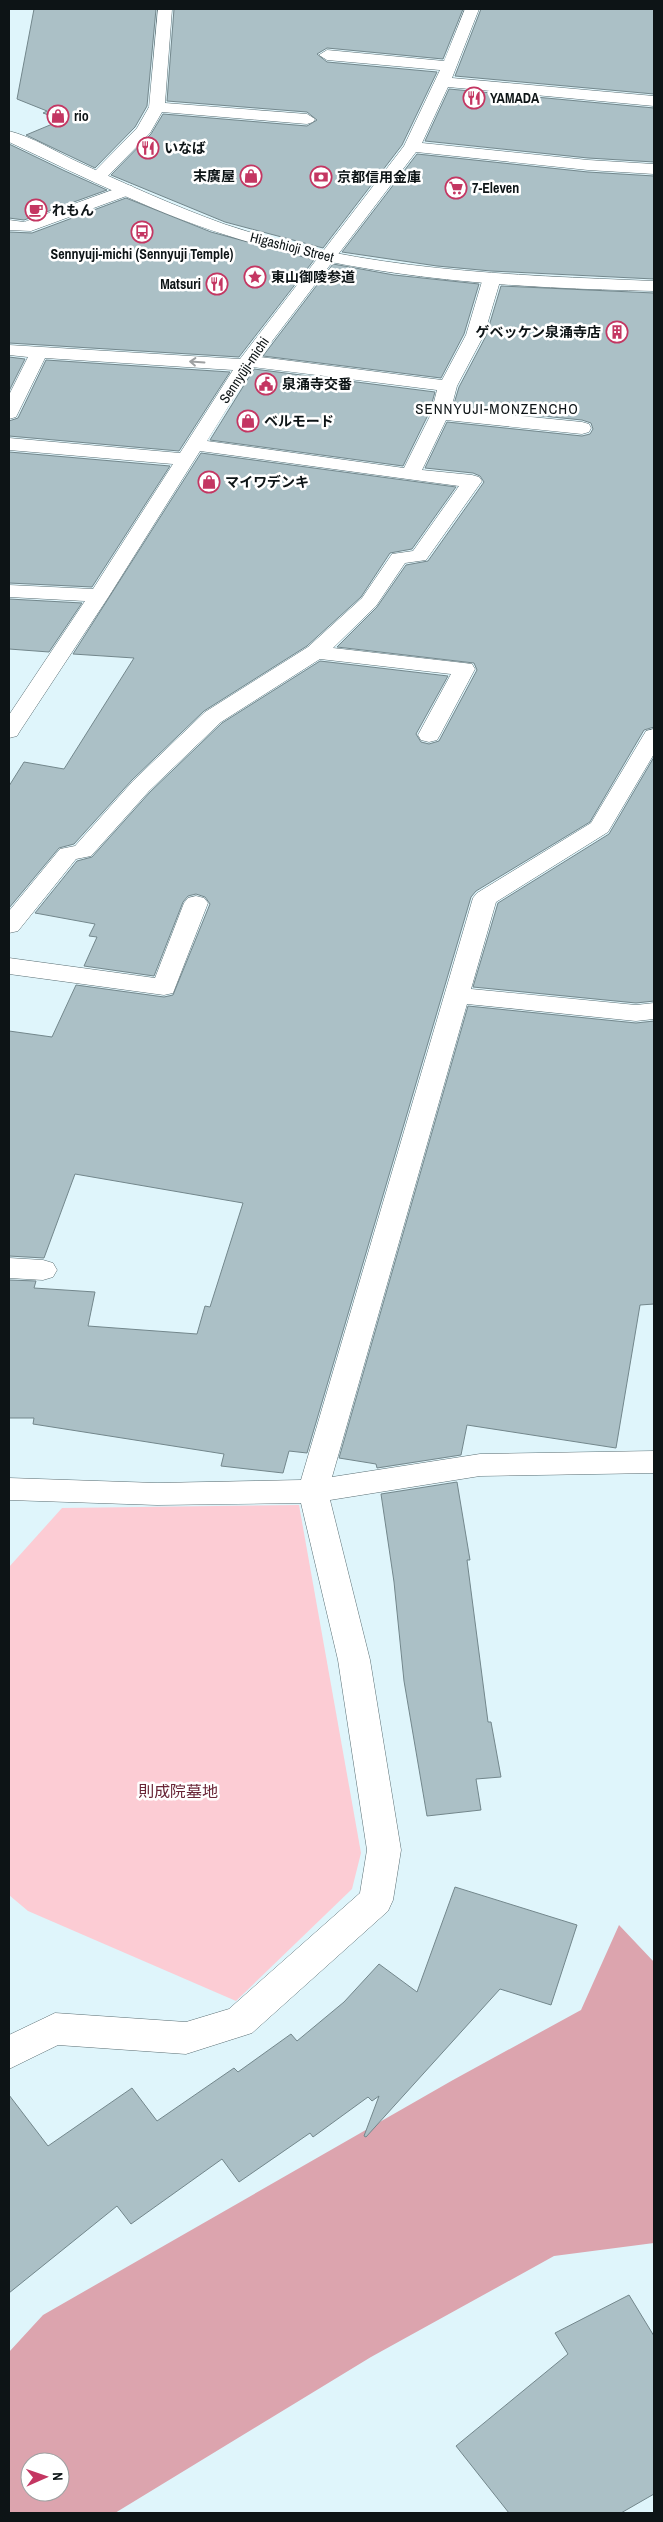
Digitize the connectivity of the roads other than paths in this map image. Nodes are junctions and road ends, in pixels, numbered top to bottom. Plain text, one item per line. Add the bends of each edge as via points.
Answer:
1 (165, 9) edge
2 (472, 9) edge
3 (327, 55) dead end
4 (449, 66) junction
5 (443, 82) junction
6 (654, 101) edge
7 (157, 107) junction
8 (307, 119) dead end
9 (9, 136) edge
10 (442, 142) dead end
11 (415, 143) junction
12 (654, 169) edge
13 (98, 177) junction
14 (126, 190) junction
15 (9, 225) edge
16 (328, 256) junction
17 (492, 278) junction
18 (654, 286) edge
19 (9, 350) edge
20 (39, 352) junction
21 (247, 363) junction
22 (448, 386) junction
23 (9, 413) edge
24 (440, 414) junction
25 (582, 428) dead end
26 (9, 444) edge
27 (190, 452) junction
28 (410, 475) junction
29 (9, 591) edge
30 (98, 596) junction
31 (316, 652) junction
32 (9, 731) edge
33 (429, 735) dead end
34 (650, 751) edge
35 (196, 903) dead end
36 (9, 926) edge
37 (9, 966) edge
38 (457, 995) junction
39 (654, 1011) edge
40 (9, 1268) edge
41 (43, 1270) dead end
42 (654, 1462) edge
43 (9, 1489) edge
44 (312, 1491) junction
45 (9, 2053) edge

1 - 7 street
2 - 4 street, Sennyūji-michi
3 - 4 street
4 - 5 street, Sennyūji-michi
5 - 6 street
5 - 11 street, Sennyūji-michi
7 - 8 street
7 - 13 street via 144,130
9 - 13 street, Higashioji Street
10 - 11 street
11 - 12 street via 588,165
11 - 16 street, Sennyūji-michi
13 - 14 street, Higashioji Street
14 - 15 street via 25,227
14 - 16 street, Higashioji Street via 169,210 251,238
16 - 17 street, Higashioji Street via 425,274
16 - 21 street, Sennyūji-michi
17 - 18 street, Higashioji Street
17 - 22 street via 475,335
19 - 20 street
21 -> 20 street
20 - 23 street
21 - 22 street
21 - 27 street, Sennyūji-michi
22 - 24 street
24 - 25 street
24 - 28 street
26 - 27 street
27 - 28 street
27 - 30 street, Sennyūji-michi
28 - 31 street via 472,480 418,556 399,558 369,602
29 - 30 street
30 - 32 street, Sennyūji-michi
31 - 33 street via 464,669
31 - 36 street via 213,717 142,786 83,851 68,854
34 - 38 street via 600,827 485,898
35 - 37 street via 164,987
38 - 39 street via 636,1013
38 - 44 street
40 - 41 street
42 - 44 street via 480,1464
43 - 44 street via 157,1494
44 - 45 street via 354,1660 384,1850 376,1900 240,2022 186,2038 54,2029

